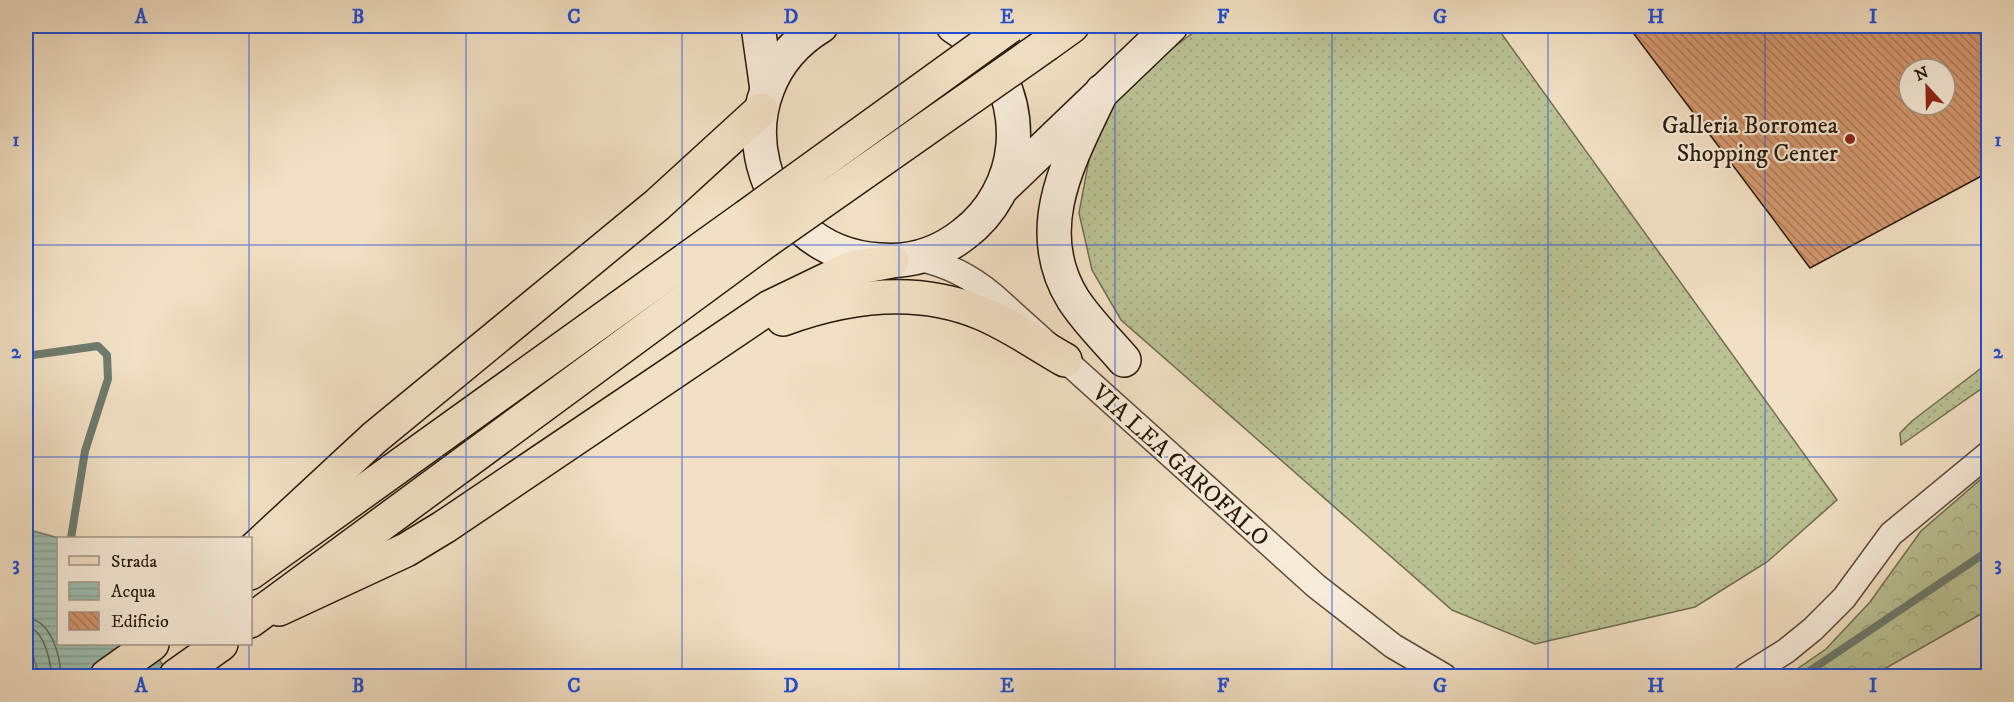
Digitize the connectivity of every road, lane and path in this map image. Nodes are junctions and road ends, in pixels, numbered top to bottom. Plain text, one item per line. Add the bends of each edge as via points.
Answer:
1 (758, 26) edge
2 (821, 26) edge
3 (1010, 26) edge
4 (1171, 26) edge
5 (967, 32) edge
6 (1059, 35) edge
7 (1102, 91) junction
8 (764, 100) junction
9 (1003, 187) junction
10 (757, 229) junction
11 (905, 260) junction
12 (1065, 360) junction
13 (1124, 360) dead end
14 (630, 400) junction
15 (1989, 454) edge
16 (252, 551) edge
17 (252, 572) edge
18 (252, 620) edge
19 (252, 621) edge
20 (151, 645) edge
21 (220, 645) edge
22 (178, 675) edge
23 (107, 676) edge
24 (1444, 676) edge
25 (1746, 676) edge

1 - 8 main road
2 - 8 main road via 792,49 777,69
3 - 10 main road, bridge
4 - 7 main road
5 - 9 main road via 1003,82 1012,108 1012,154
6 - 10 main road, bridge
7 - 9 main road
7 - 13 main road via 1062,178 1054,222 1055,248 1061,276 1074,301
8 - 11 main road via 759,138 762,162 782,207 804,231 831,249 861,259
8 - 16 main road via 657,205 374,438
9 - 11 main road via 974,227 937,251
10 - 17 main road
10 - 18 main road
11 - 12 street, VIA LEA GAROFALO via 945,264 969,276
11 - 14 main road via 849,269 801,291 770,307
12 - 14 main road via 980,312 944,301 872,297 814,308 750,332
12 - 24 street, VIA LEA GAROFALO via 1316,586 1393,646
14 - 19 main road via 406,550
15 - 25 street via 1891,534 1844,598 1813,629
20 - 23 main road
21 - 22 main road

